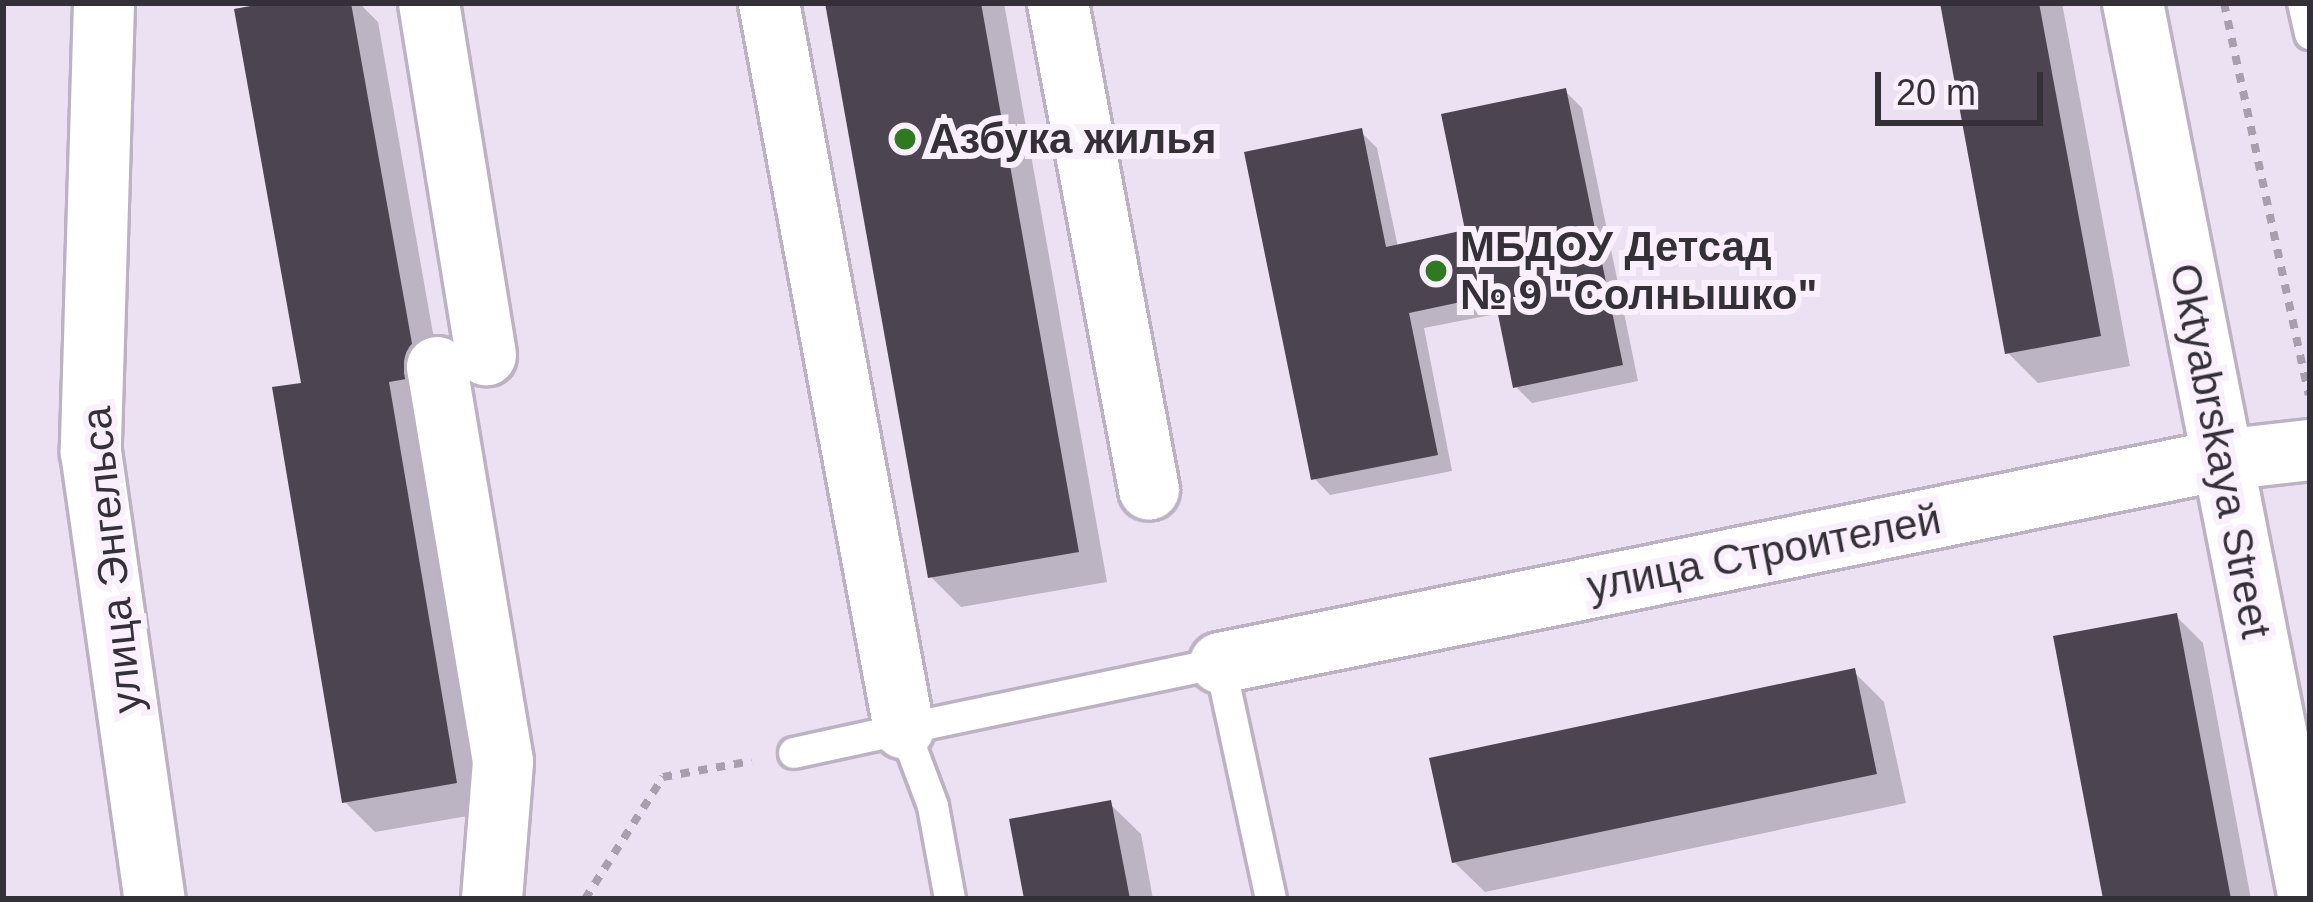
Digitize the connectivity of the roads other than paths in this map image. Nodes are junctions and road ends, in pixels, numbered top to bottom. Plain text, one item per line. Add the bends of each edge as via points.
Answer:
1 (104, 3) edge
2 (429, 3) edge
3 (769, 3) edge
4 (1058, 3) edge
5 (2133, 3) edge
6 (2303, 3) edge
7 (2310, 34) edge
8 (2310, 450) edge
9 (2221, 460) junction
10 (1149, 490) dead end
11 (1220, 663) junction
12 (904, 730) junction
13 (794, 753) road end
14 (155, 899) edge
15 (492, 899) edge
16 (950, 899) edge
17 (1271, 899) edge
18 (2309, 899) edge

1 - 14 street, улица Энгельса via 91,452
2 - 15 street via 503,762
3 - 12 street
4 - 10 street
5 - 9 street, Oktyabrskaya Street
6 - 7 lane
8 - 9 street, улица Строителей
9 - 11 street, улица Строителей
9 - 18 street, Oktyabrskaya Street
11 - 12 lane
11 - 17 lane
12 - 13 lane
12 - 16 lane via 933,806

